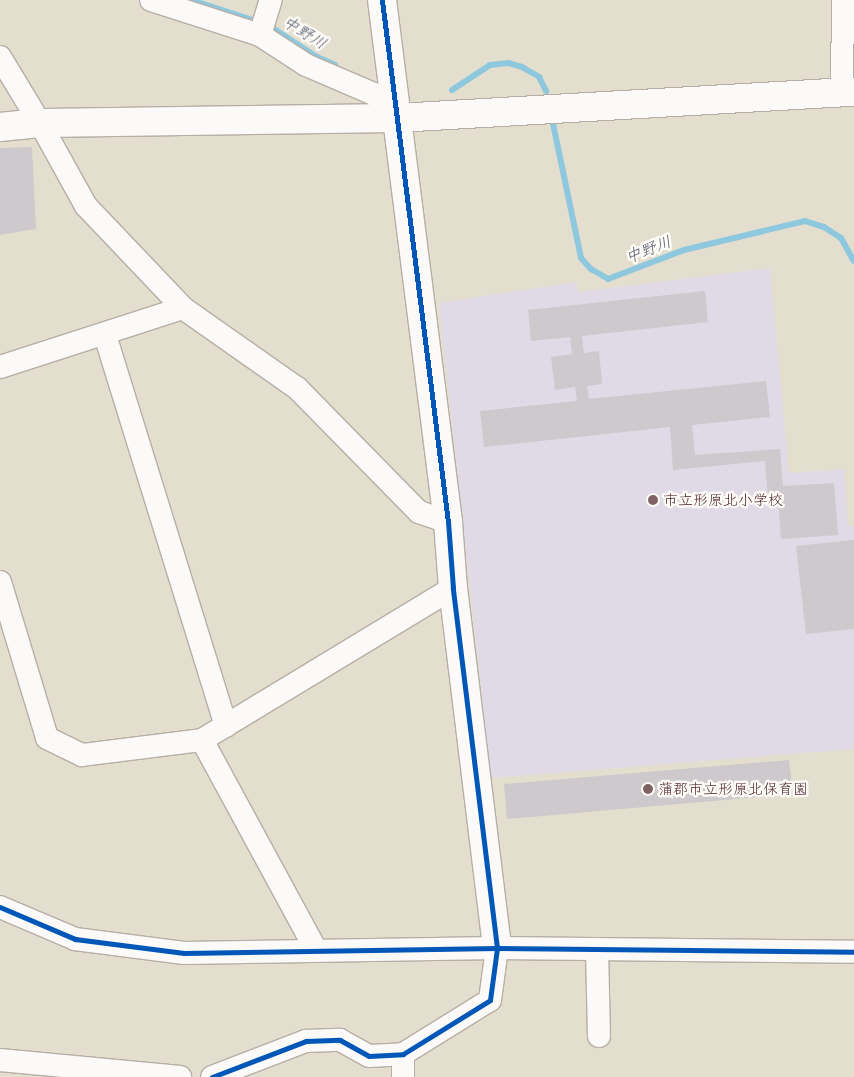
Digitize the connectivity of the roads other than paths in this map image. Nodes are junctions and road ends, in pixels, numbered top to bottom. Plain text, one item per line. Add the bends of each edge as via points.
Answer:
1 (151, 0) edge
2 (382, 0) edge
3 (843, 0) edge
4 (264, 22) edge
5 (0, 57) edge
6 (848, 92) edge
7 (397, 118) junction
8 (40, 123) junction
9 (0, 127) edge
10 (183, 308) junction
11 (105, 335) junction
12 (0, 367) edge
13 (448, 522) junction
14 (0, 582) edge
15 (453, 588) junction
16 (226, 726) junction
17 (202, 740) junction
18 (0, 907) edge
19 (497, 948) junction
20 (597, 949) junction
21 (316, 950) junction
22 (854, 952) edge
23 (599, 1036) dead end
24 (403, 1054) junction
25 (0, 1060) edge
26 (180, 1077) edge
27 (212, 1077) edge
28 (403, 1077) edge

1 - 4 street
2 - 7 street
3 - 6 street
4 - 7 street via 306,65 374,94
5 - 8 street
6 - 7 street
7 - 8 street
7 - 13 street
8 - 9 street
8 - 10 street via 86,206
10 - 11 street
10 - 13 street via 297,388 419,512
11 - 12 street
11 - 16 street
13 - 15 street
14 - 17 street via 47,738 82,755
15 - 16 street
15 - 19 street
16 - 17 street
17 - 21 street
18 - 21 street via 75,939 184,953
19 - 20 street
19 - 21 street
19 - 24 street via 490,1000
20 - 22 street
20 - 23 street
24 - 27 street via 370,1056 340,1040 306,1041
24 - 28 street
25 - 26 street

